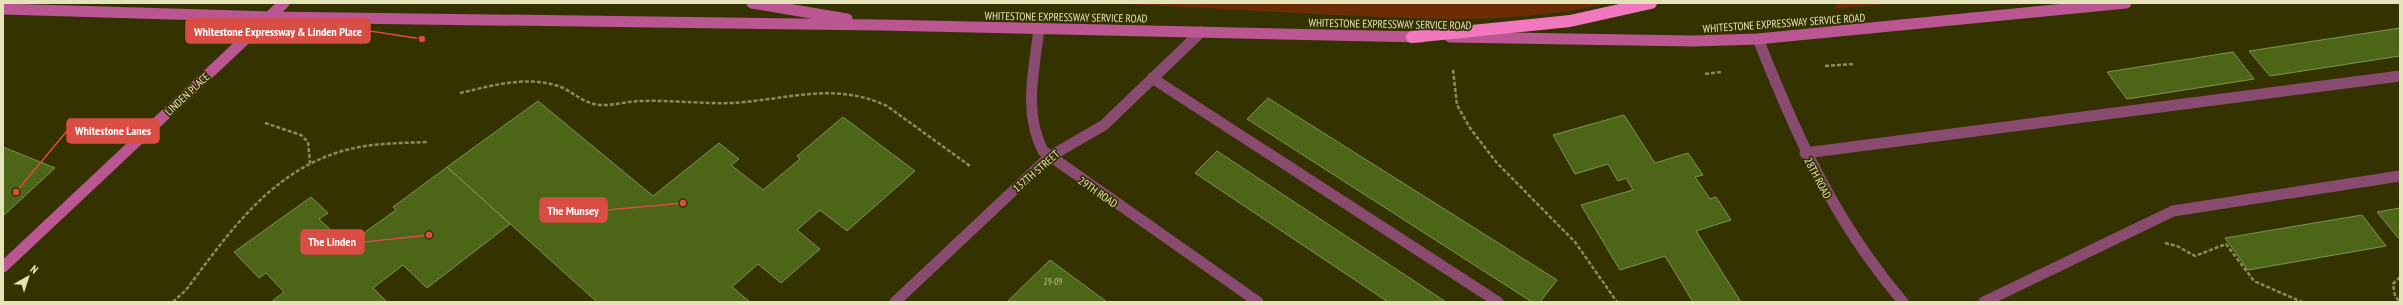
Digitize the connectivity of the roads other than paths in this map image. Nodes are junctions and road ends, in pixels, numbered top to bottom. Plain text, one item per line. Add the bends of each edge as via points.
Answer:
1 (284, 3) edge
2 (752, 3) edge
3 (1651, 3) edge
4 (2126, 3) edge
5 (3, 9) edge
6 (269, 17) junction
7 (881, 25) junction
8 (1039, 29) junction
9 (1201, 32) junction
10 (1412, 37) junction
11 (1758, 39) junction
12 (2400, 76) edge
13 (1152, 78) junction
14 (1805, 153) junction
15 (1049, 157) junction
16 (2400, 176) edge
17 (3, 267) edge
18 (895, 302) edge
19 (1258, 302) edge
20 (1498, 302) edge
21 (1903, 302) edge
22 (1984, 302) edge

1 - 6 main road, LINDEN PLACE
2 - 7 main road
3 - 10 highway via 1570,21
4 - 11 main road, WHITESTONE EXPRESSWAY SERVICE ROAD
5 - 6 main road, WHITESTONE EXPRESSWAY SERVICE ROAD
6 - 7 main road, WHITESTONE EXPRESSWAY SERVICE ROAD
6 - 17 main road, LINDEN PLACE
7 - 8 main road, WHITESTONE EXPRESSWAY SERVICE ROAD
8 - 9 main road, WHITESTONE EXPRESSWAY SERVICE ROAD
8 - 15 street, 29TH ROAD via 1030,114 1035,137
9 - 10 main road, WHITESTONE EXPRESSWAY SERVICE ROAD
9 - 13 street, 137TH STREET
10 - 11 main road, WHITESTONE EXPRESSWAY SERVICE ROAD via 1693,41
11 - 14 street, 28TH ROAD
12 - 14 street
13 - 15 street, 137TH STREET via 1096,131
13 - 20 street
14 - 21 street, 28TH ROAD via 1846,228 1879,275
15 - 18 street, 137TH STREET
15 - 19 street, 29TH ROAD
16 - 22 street via 2173,211

